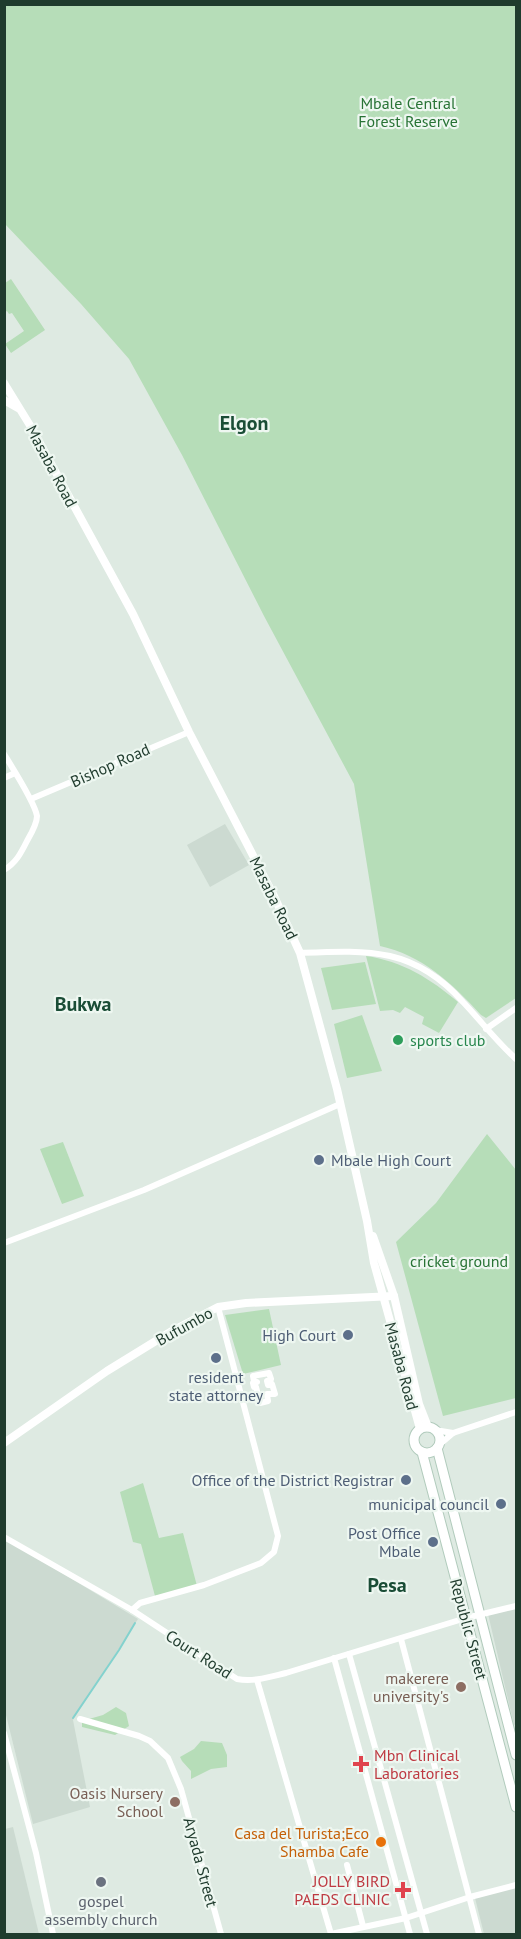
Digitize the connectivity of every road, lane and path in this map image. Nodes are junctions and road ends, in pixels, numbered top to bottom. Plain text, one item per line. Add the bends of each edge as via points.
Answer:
1 (4, 382) edge
2 (4, 400) edge
3 (20, 409) junction
4 (189, 732) junction
5 (4, 754) edge
6 (15, 773) junction
7 (4, 778) edge
8 (31, 799) junction
9 (4, 870) edge
10 (300, 953) junction
11 (516, 1008) edge
12 (486, 1029) junction
13 (516, 1059) edge
14 (340, 1104) junction
15 (367, 1221) junction
16 (4, 1243) edge
17 (394, 1296) junction
18 (383, 1298) junction
19 (218, 1307) junction
20 (269, 1373) joint
21 (516, 1412) edge
22 (427, 1429) junction
23 (453, 1433) junction
24 (4, 1443) edge
25 (438, 1447) junction
26 (422, 1452) junction
27 (4, 1537) edge
28 (516, 1606) edge
29 (132, 1611) junction
30 (482, 1615) junction
31 (466, 1618) junction
32 (401, 1639) junction
33 (349, 1654) junction
34 (334, 1658) junction
35 (256, 1680) junction
36 (80, 1719) dead end
37 (513, 1732) edge
38 (4, 1733) edge
39 (516, 1755) edge
40 (516, 1807) edge
41 (347, 1865) dead end
42 (516, 1885) edge
43 (470, 1897) junction
44 (422, 1913) junction
45 (406, 1918) junction
46 (363, 1926) junction
47 (52, 1935) edge
48 (221, 1935) edge
49 (331, 1935) edge
50 (410, 1935) edge
51 (427, 1935) edge
52 (479, 1935) edge

1 - 3 street, Masaba Road
2 - 3 street
3 - 4 street, Masaba Road via 133,614
4 - 8 street, Bishop Road
4 - 10 street, Masaba Road
5 - 6 street
6 - 7 street
6 - 8 street
8 - 9 street via 36,824 17,860
10 - 12 street via 354,951 397,956 435,976
10 - 14 street, Masaba Road
11 - 12 street
12 - 13 street
14 - 15 street, Masaba Road
14 - 16 street via 144,1190
15 - 17 street
15 - 18 street, Masaba Road
17 - 18 street, Bufumbo
17 - 22 street
18 - 19 street, Bufumbo
18 - 22 street, Masaba Road
19 - 24 street, Bufumbo via 107,1371
19 - 29 street via 277,1544 261,1563 140,1603
20 - 20 street via 268,1385 272,1384 274,1394 267,1394 268,1401 260,1403 253,1376
21 - 23 street
22 - 23 street
22 - 25 main road via 440,1440
22 - 26 main road via 415,1434 416,1447
23 - 25 street
25 - 26 main road
25 - 30 main road, Republic Street
26 - 31 main road, Republic Street
27 - 29 street, Court Road
28 - 30 street, Court Road
29 - 35 street, Court Road via 237,1679
30 - 31 street, Court Road
30 - 37 main road, Republic Street
31 - 32 street, Court Road
31 - 40 main road, Republic Street
32 - 33 street, Court Road
32 - 43 street
33 - 34 street, Court Road
33 - 44 street
34 - 35 street, Court Road
34 - 45 street
35 - 49 street
36 - 48 street, Aryada Street via 130,1732 150,1741 168,1758 181,1789
37 - 39 main road, Republic Street
38 - 47 street via 36,1853
41 - 46 street
42 - 43 street
43 - 44 street
43 - 52 street
44 - 45 street
44 - 51 street
45 - 46 street
45 - 50 street
46 - 49 street

